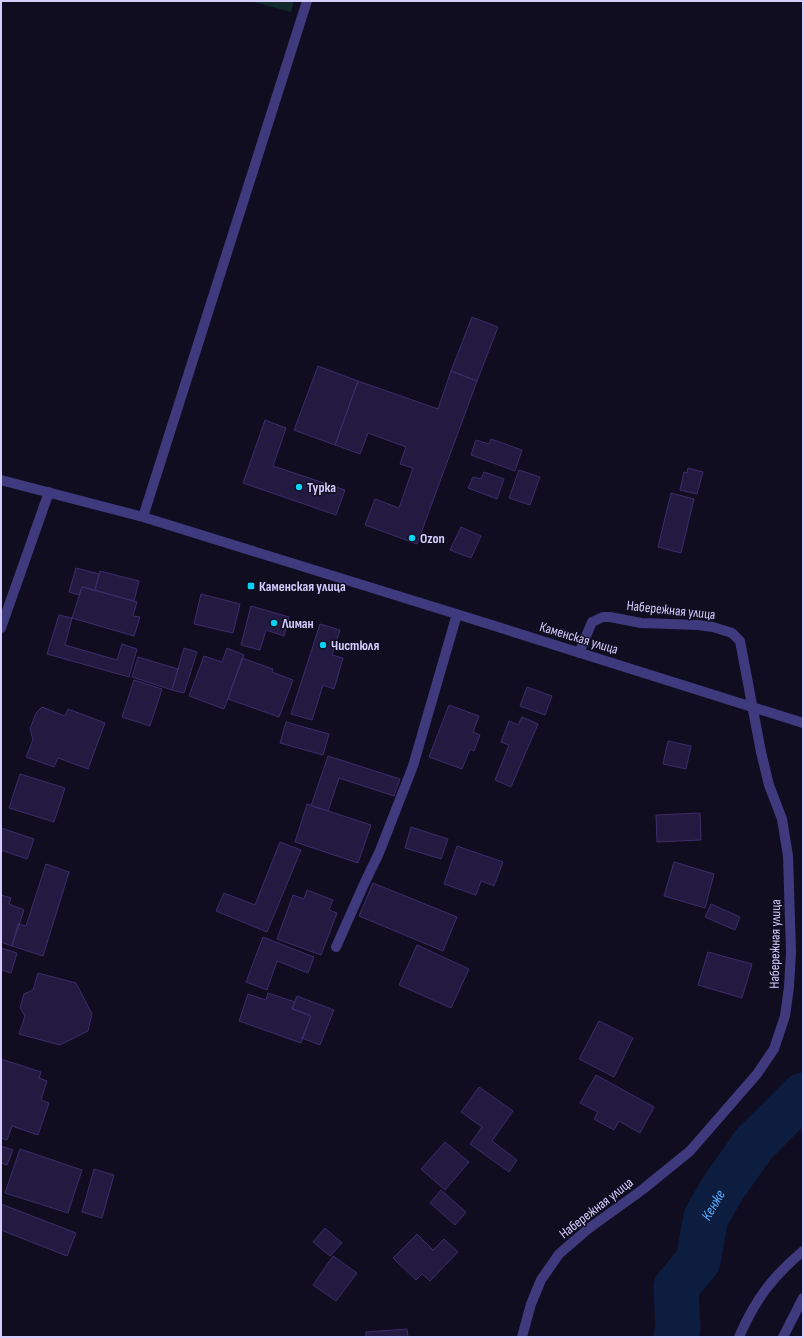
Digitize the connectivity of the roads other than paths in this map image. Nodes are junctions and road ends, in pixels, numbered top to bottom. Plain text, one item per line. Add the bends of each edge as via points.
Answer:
1 (307, 1) edge
2 (1, 480) edge
3 (49, 492) junction
4 (143, 518) junction
5 (457, 614) junction
6 (1, 628) edge
7 (579, 653) junction
8 (803, 723) edge
9 (336, 947) dead end
10 (803, 1251) edge
11 (803, 1298) edge
12 (522, 1337) edge
13 (739, 1337) edge
14 (782, 1337) edge

1 - 4 street
2 - 3 street, Каменская улица
3 - 4 street, Каменская улица
3 - 6 street
4 - 5 street, Каменская улица
5 - 7 street, Каменская улица
5 - 9 street via 413,766 379,853
7 - 8 street, Каменская улица
7 - 12 street, Набережная улица via 592,622 603,617 641,623 713,627 732,633 740,641 761,752 769,785 782,819 788,856 791,952 789,986 785,1016 774,1049 757,1074 690,1151 559,1254 541,1280 530,1304
10 - 13 street via 771,1281 757,1300
11 - 14 street

